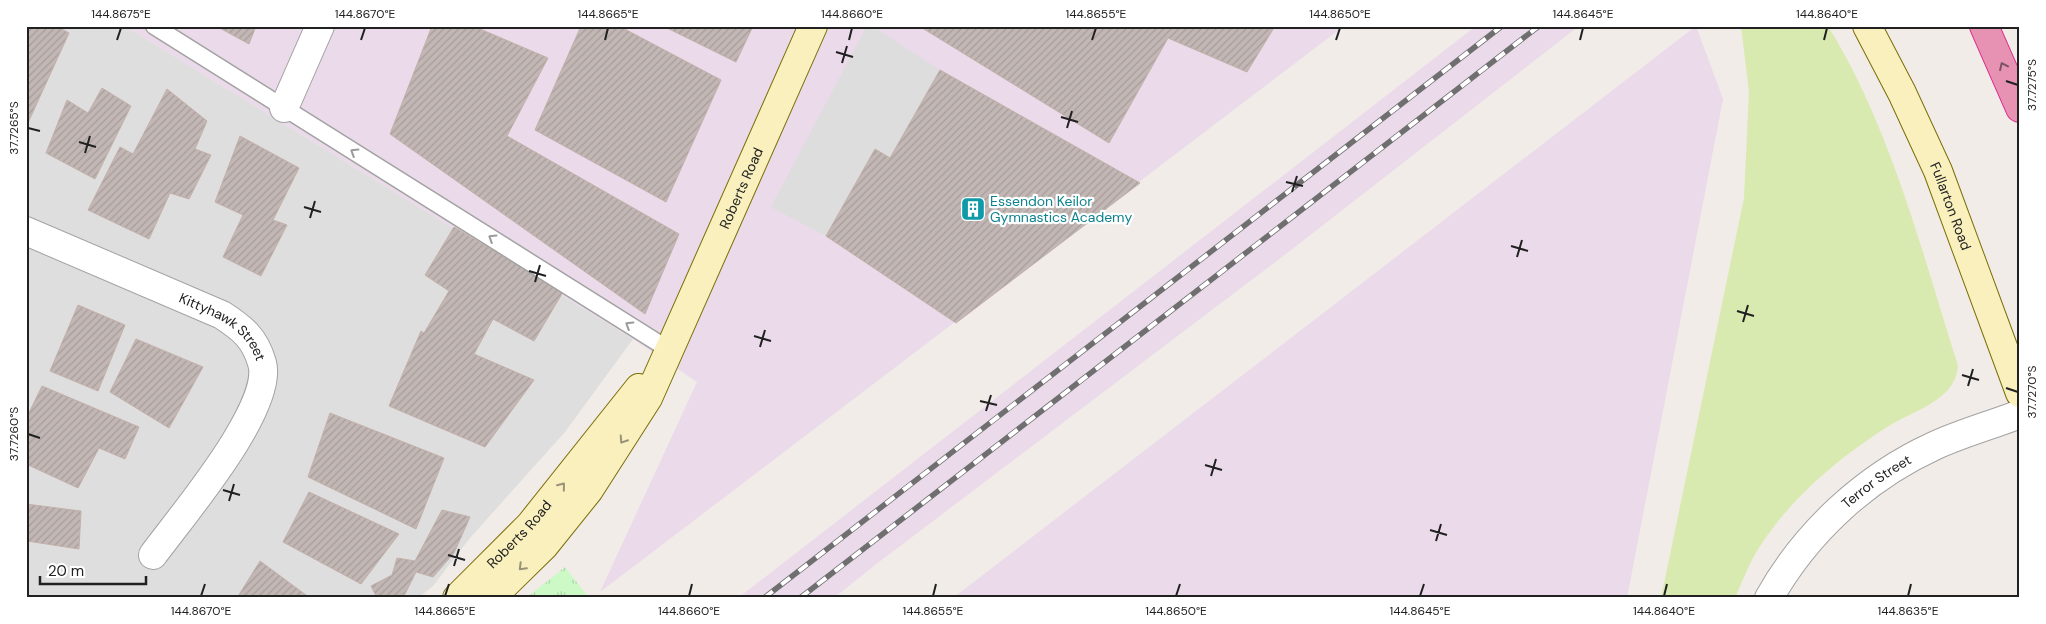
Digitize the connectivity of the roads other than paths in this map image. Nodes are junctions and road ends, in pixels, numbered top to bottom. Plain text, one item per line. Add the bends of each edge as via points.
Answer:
1 (154, 26) edge
2 (320, 26) edge
3 (813, 26) edge
4 (1867, 26) edge
5 (1984, 26) edge
6 (284, 108) junction
7 (2020, 108) edge
8 (26, 231) edge
9 (671, 351) junction
10 (2020, 393) edge
11 (2020, 414) edge
12 (153, 555) dead end
13 (457, 598) edge
14 (491, 598) edge
15 (1769, 598) edge

1 - 6 lane
2 - 6 street
3 - 9 street, Roberts Road
4 - 10 street, Fullarton Road via 1938,171
7 -> 5 highway
9 -> 6 lane
8 - 12 street, Kittyhawk Street via 222,315 244,329 263,364 262,384 255,407 236,442
13 -> 9 street, Roberts Road via 530,525
9 -> 14 street, Roberts Road via 644,406 589,490 544,546
11 - 15 street, Terror Street via 1934,446 1865,488 1818,531

